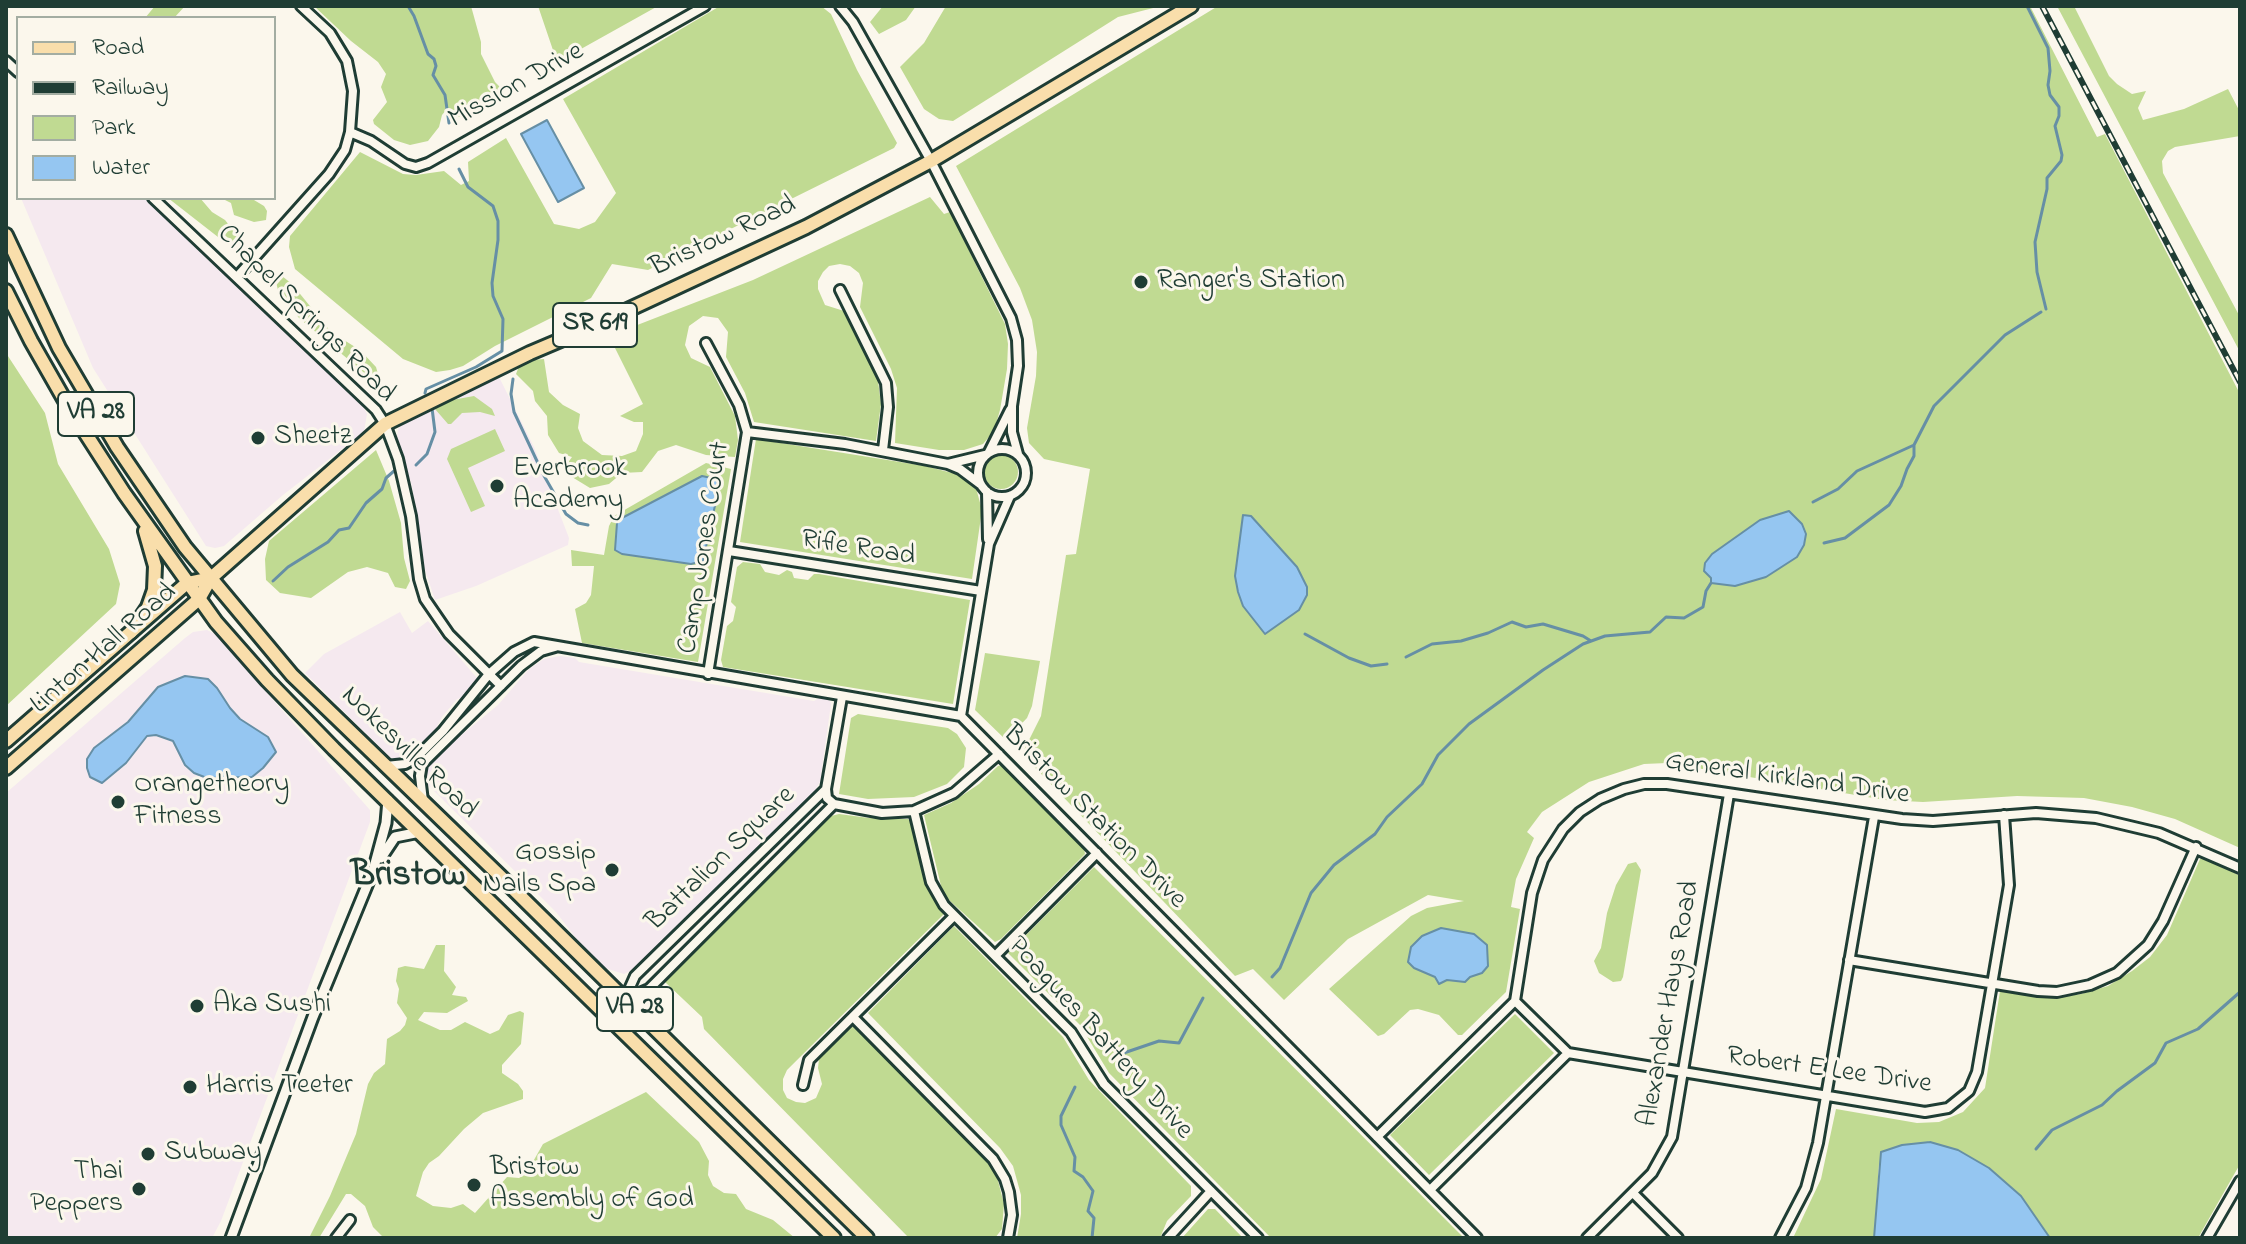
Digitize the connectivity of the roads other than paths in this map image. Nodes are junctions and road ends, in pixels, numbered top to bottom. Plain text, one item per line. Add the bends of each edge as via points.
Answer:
1 (301, 6) edge
2 (705, 6) edge
3 (1191, 6) edge
4 (841, 7) edge
5 (350, 132) junction
6 (931, 161) junction
7 (155, 200) edge
8 (6, 235) edge
9 (237, 277) junction
10 (840, 290) dead end
11 (6, 291) edge
12 (706, 343) dead end
13 (1012, 406) junction
14 (385, 424) junction
15 (747, 432) junction
16 (883, 450) junction
17 (987, 453) junction
18 (1018, 454) junction
19 (948, 464) junction
20 (984, 488) junction
21 (1010, 496) junction
22 (140, 517) junction
23 (989, 544) junction
24 (729, 551) junction
25 (211, 578) junction
26 (187, 583) junction
27 (981, 591) junction
28 (199, 599) junction
29 (131, 632) junction
30 (564, 646) junction
31 (489, 674) junction
32 (708, 674) junction
33 (501, 686) junction
34 (842, 697) junction
35 (961, 716) junction
36 (6, 741) edge
37 (999, 754) junction
38 (385, 766) junction
39 (6, 768) edge
40 (826, 789) junction
41 (1729, 794) junction
42 (388, 800) junction
43 (423, 801) junction
44 (834, 804) junction
45 (914, 811) junction
46 (2004, 815) junction
47 (1874, 817) junction
48 (420, 832) junction
49 (2196, 847) junction
50 (1097, 853) junction
51 (2240, 868) edge
52 (373, 871) junction
53 (954, 916) junction
54 (995, 956) junction
55 (1849, 960) junction
56 (1992, 984) junction
57 (625, 1000) junction
58 (1515, 1001) junction
59 (853, 1017) junction
60 (614, 1023) junction
61 (1568, 1053) junction
62 (1683, 1072) junction
63 (803, 1085) dead end
64 (1826, 1096) junction
65 (1377, 1137) junction
66 (2240, 1181) edge
67 (1430, 1190) junction
68 (1211, 1191) junction
69 (1633, 1193) junction
70 (350, 1220) dead end
71 (231, 1238) edge
72 (336, 1238) edge
73 (834, 1238) edge
74 (867, 1238) edge
75 (1008, 1238) edge
76 (1168, 1238) edge
77 (1258, 1238) edge
78 (1477, 1238) edge
79 (1587, 1238) edge
80 (1678, 1238) edge
81 (1780, 1238) edge
82 (2207, 1238) edge

1 - 5 street via 330,33 347,61 353,91
2 - 5 street, Mission Drive via 428,163 405,164
3 - 6 main road, Bristow Road / SR 619
4 - 6 street
5 - 9 street via 329,174
6 - 13 street via 1011,318 1018,366
6 - 14 main road, Bristow Road / SR 619 via 806,227
7 - 9 street, Chapel Springs Road
8 - 25 main road, Nokesville Road / VA 28 via 39,310 100,420
9 - 14 street, Chapel Springs Road
10 - 16 street via 886,383
11 - 22 main road, Nokesville Road / VA 28 via 68,406
12 - 15 street, Camp Jones Court via 739,405
13 - 17 street
13 - 18 street
14 - 25 main road, Bristow Road / SR 619
14 - 31 street, Chapel Springs Road via 405,486 421,590 449,634
15 - 16 street
15 - 24 street, Camp Jones Court
16 - 19 street
17 - 18 street via 1005,448
17 - 19 street
17 - 20 street via 977,471
18 - 21 street via 1025,478
19 - 20 street
20 - 21 street
20 - 23 street
21 - 23 street
22 - 26 main road, Nokesville Road / VA 28
22 - 29 main road via 156,577 148,607
23 - 27 street
24 - 27 street, Rifle Road
24 - 32 street, Camp Jones Court
25 - 26 main road, Linton Hall Road / SR 619
25 - 28 main road, Linton Hall Road / SR 619
25 - 38 main road, Nokesville Road / VA 28 via 292,675
26 - 28 main road, Nokesville Road / VA 28
26 - 29 main road, Linton Hall Road / SR 619
27 - 35 street
28 - 39 main road, Linton Hall Road / SR 619
28 - 42 main road, Nokesville Road / VA 28 via 267,680
29 - 36 main road, Linton Hall Road / SR 619
30 - 31 street via 526,644
30 - 32 street
30 - 33 street via 532,657
31 - 33 street, Chapel Springs Road
31 - 38 street via 416,758
32 - 34 street
33 - 43 street via 422,764
34 - 35 street
34 - 40 street, Battalion Square
35 - 37 street, Bristow Station Drive
37 - 45 street via 954,793
37 - 50 street, Bristow Station Drive
38 - 43 main road, Nokesville Road / VA 28
40 - 44 street
40 - 57 street, Battalion Square via 635,976
41 - 47 street, General Kirkland Drive
41 - 58 street, General Kirkland Drive via 1644,784 1611,794 1571,820 1537,872
41 - 62 street, Alexander Hays Road
42 - 48 main road, Nokesville Road / VA 28
42 - 52 street
43 - 57 main road, Nokesville Road / VA 28
44 - 45 street via 874,812
44 - 57 street, Battalion Square via 649,989
45 - 53 street, Poagues Battery Drive via 931,882
46 - 47 street, General Kirkland Drive via 1933,821
46 - 49 street, General Kirkland Drive via 2096,818
46 - 56 street, Robert E Lee Drive via 2009,885
47 - 55 street
48 - 52 street via 395,837
48 - 60 main road, Nokesville Road / VA 28
49 - 51 street, General Kirkland Drive
49 - 56 street via 2156,933 2117,973 2057,992
50 - 54 street
50 - 65 street, Bristow Station Drive
52 - 71 street
53 - 54 street, Poagues Battery Drive
53 - 59 street
54 - 68 street, Poagues Battery Drive via 1071,1032 1104,1084
55 - 56 street
55 - 64 street
56 - 64 street, Robert E Lee Drive via 1977,1072 1969,1091 1954,1105 1925,1112
57 - 60 street, Battalion Square
57 - 74 main road, Nokesville Road / VA 28
58 - 61 street
58 - 65 street
59 - 63 street via 809,1060
59 - 75 street via 993,1159 1009,1192
60 - 73 main road, Nokesville Road / VA 28
61 - 62 street, Robert E Lee Drive
61 - 67 street
62 - 64 street, Robert E Lee Drive
62 - 69 street, Alexander Hays Road via 1670,1146
64 - 81 street via 1811,1173
65 - 67 street, Bristow Station Drive
66 - 82 street
67 - 78 street, Bristow Station Drive
68 - 76 street
68 - 77 street, Poagues Battery Drive
69 - 79 street, Alexander Hays Road
69 - 80 street
70 - 72 street

